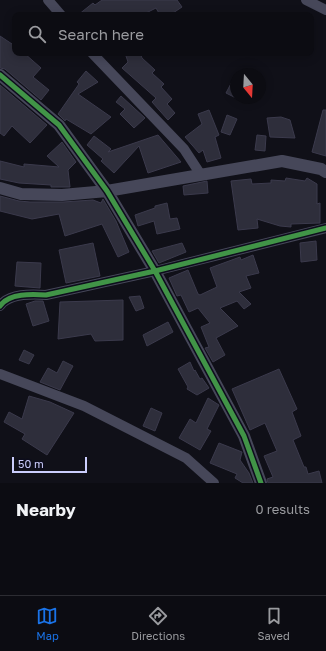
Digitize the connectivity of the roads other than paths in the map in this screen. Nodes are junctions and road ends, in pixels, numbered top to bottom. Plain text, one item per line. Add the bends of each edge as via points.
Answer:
1 (48, 0) edge
2 (306, 0) edge
3 (326, 10) edge
4 (58, 12) edge
5 (95, 56) edge
6 (0, 75) edge
7 (326, 172) edge
8 (201, 175) junction
9 (0, 188) edge
10 (107, 191) junction
11 (326, 228) edge
12 (155, 271) junction
13 (0, 306) edge
14 (0, 374) edge
15 (214, 483) edge
16 (261, 483) edge

1 - 4 street
2 - 3 street
5 - 8 street via 184,149
6 - 10 street via 59,125
7 - 8 street via 282,161
8 - 10 street
9 - 10 street via 21,194
10 - 12 street
11 - 12 street
12 - 13 street via 46,295 29,294 3,302
12 - 16 street via 244,436
14 - 15 street via 84,406 145,437 186,458

